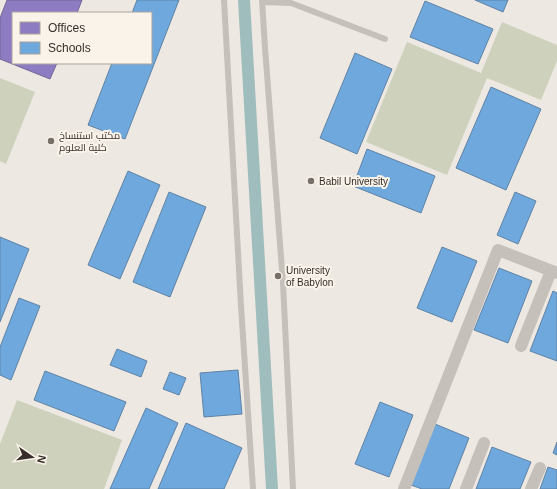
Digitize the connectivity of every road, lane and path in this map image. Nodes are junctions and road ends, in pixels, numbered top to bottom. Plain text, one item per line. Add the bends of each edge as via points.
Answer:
1 (224, 0) edge
2 (262, 1) edge
3 (385, 39) dead end
4 (554, 272) edge
5 (521, 346) dead end
6 (484, 443) dead end
7 (540, 468) dead end
8 (253, 489) edge
9 (292, 489) edge
10 (404, 489) edge
11 (466, 489) edge
12 (531, 489) edge

1 - 8 lane
2 - 3 lane via 291,3
2 - 9 lane via 283,283
4 - 5 street
4 - 10 street via 498,250
6 - 11 street
7 - 12 street

